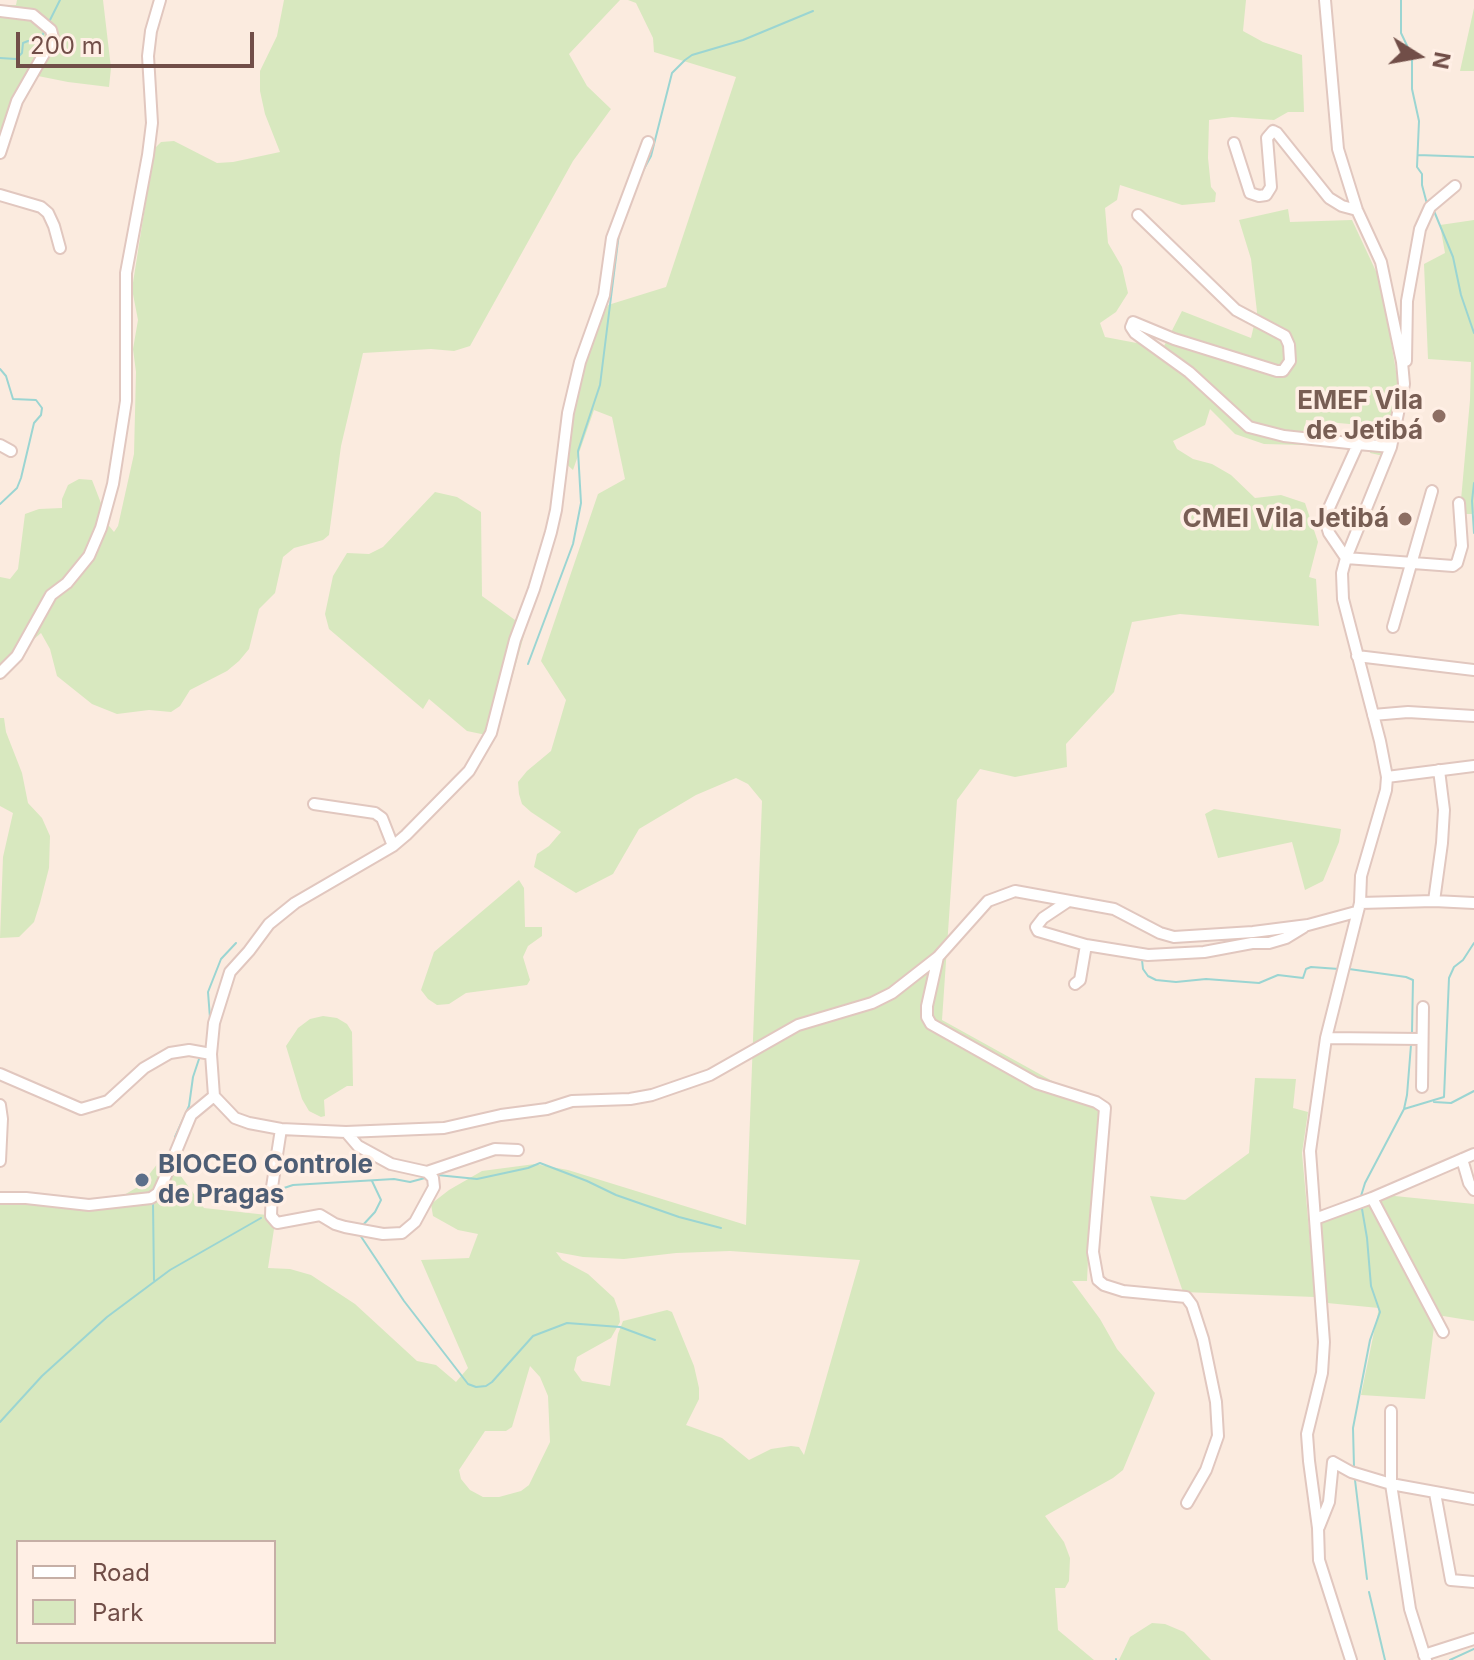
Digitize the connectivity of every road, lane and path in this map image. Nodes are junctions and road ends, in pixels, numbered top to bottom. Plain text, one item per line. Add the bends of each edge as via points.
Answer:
1 (160, 0) edge
2 (1325, 0) edge
3 (0, 11) edge
4 (648, 142) dead end
5 (1234, 143) dead end
6 (0, 153) edge
7 (1455, 186) dead end
8 (0, 195) edge
9 (1357, 210) junction
10 (1138, 215) dead end
11 (60, 248) dead end
12 (1404, 384) junction
13 (1358, 444) junction
14 (0, 445) edge
15 (1391, 447) junction
16 (11, 451) dead end
17 (1432, 491) dead end
18 (1459, 503) dead end
19 (1346, 558) junction
20 (1411, 563) junction
21 (1393, 627) dead end
22 (1357, 656) junction
23 (1474, 670) edge
24 (0, 673) edge
25 (1373, 715) junction
26 (1474, 716) edge
27 (1474, 766) edge
28 (1439, 770) junction
29 (1387, 777) junction
30 (314, 804) dead end
31 (393, 846) junction
32 (1434, 901) junction
33 (1067, 902) junction
34 (1474, 903) edge
35 (1358, 907) junction
36 (1308, 925) junction
37 (1086, 945) junction
38 (938, 957) junction
39 (1075, 984) dead end
40 (1423, 1007) dead end
41 (1326, 1038) junction
42 (1422, 1039) junction
43 (211, 1054) junction
44 (0, 1074) edge
45 (1422, 1087) dead end
46 (214, 1096) junction
47 (0, 1105) edge
48 (281, 1129) junction
49 (346, 1132) junction
50 (518, 1150) dead end
51 (1474, 1154) edge
52 (1462, 1159) junction
53 (0, 1161) edge
54 (427, 1172) junction
55 (1474, 1190) edge
56 (0, 1198) edge
57 (1372, 1198) junction
58 (1315, 1219) junction
59 (1443, 1332) dead end
60 (1391, 1411) dead end
61 (1391, 1484) junction
62 (1435, 1493) junction
63 (1474, 1499) edge
64 (1187, 1503) dead end
65 (1318, 1528) junction
66 (1474, 1582) edge
67 (1474, 1639) edge
68 (1425, 1658) edge
69 (1351, 1660) edge

1 - 24 street via 148,56 152,123 126,273 126,401 113,484 89,556 51,595 17,656
2 - 9 street via 1338,149
3 - 6 street via 33,15 53,33 17,101
4 - 31 street via 612,238 604,295 568,413 551,532 491,733 469,771
5 - 9 street via 1250,193 1266,195 1271,187 1267,138 1273,131 1321,190 1334,202
7 - 12 street via 1430,207 1420,229 1407,301
8 - 11 street via 48,213
9 - 12 street via 1381,262
10 - 13 street via 1236,310 1285,336 1290,361 1277,371 1133,322 1135,333 1189,372 1249,427
12 - 15 street
13 - 15 street
13 - 19 street via 1327,514 1329,533
14 - 16 street
15 - 19 street
17 - 20 street
18 - 20 street via 1462,546 1457,563 1447,568
19 - 20 street
19 - 22 street via 1343,599
20 - 21 street
22 - 23 street
22 - 25 street
25 - 26 street
25 - 29 street
27 - 28 street
28 - 29 street
28 - 32 street via 1444,810
29 - 35 street
30 - 31 street via 375,813
31 - 43 street via 269,924 230,972 214,1023
32 - 34 street
32 - 35 street
33 - 36 street via 1114,909 1174,937
33 - 37 street via 1036,927
33 - 38 street via 1015,891 999,895
35 - 36 street
35 - 41 street
36 - 37 street via 1269,943 1204,952 1148,955
37 - 39 street
38 - 49 street via 872,1003 798,1025 710,1075 652,1095 572,1101 462,1125
38 - 64 street via 927,1006 931,1024 1036,1083 1105,1108 1093,1252 1098,1280 1123,1291 1186,1297 1203,1339 1218,1436
40 - 42 street
41 - 42 street
41 - 58 street via 1310,1151
42 - 45 street
43 - 44 street via 170,1053 144,1068 108,1101 81,1109
43 - 46 street
46 - 48 street via 235,1118
46 - 56 street via 191,1115 158,1193 151,1198 89,1205
47 - 53 street
48 - 49 street
48 - 54 street via 272,1187 271,1216 277,1223 320,1215 345,1227 402,1233 415,1222 434,1187
49 - 54 street via 358,1146 391,1164
50 - 54 street via 495,1149
51 - 52 street
52 - 55 street
52 - 57 street
57 - 58 street
57 - 59 street
58 - 65 street via 1324,1342 1307,1434
60 - 61 street
61 - 62 street
61 - 65 street via 1333,1462 1329,1502
61 - 68 street via 1410,1609
62 - 63 street
62 - 66 street via 1451,1580
65 - 69 street via 1319,1560
67 - 68 street

